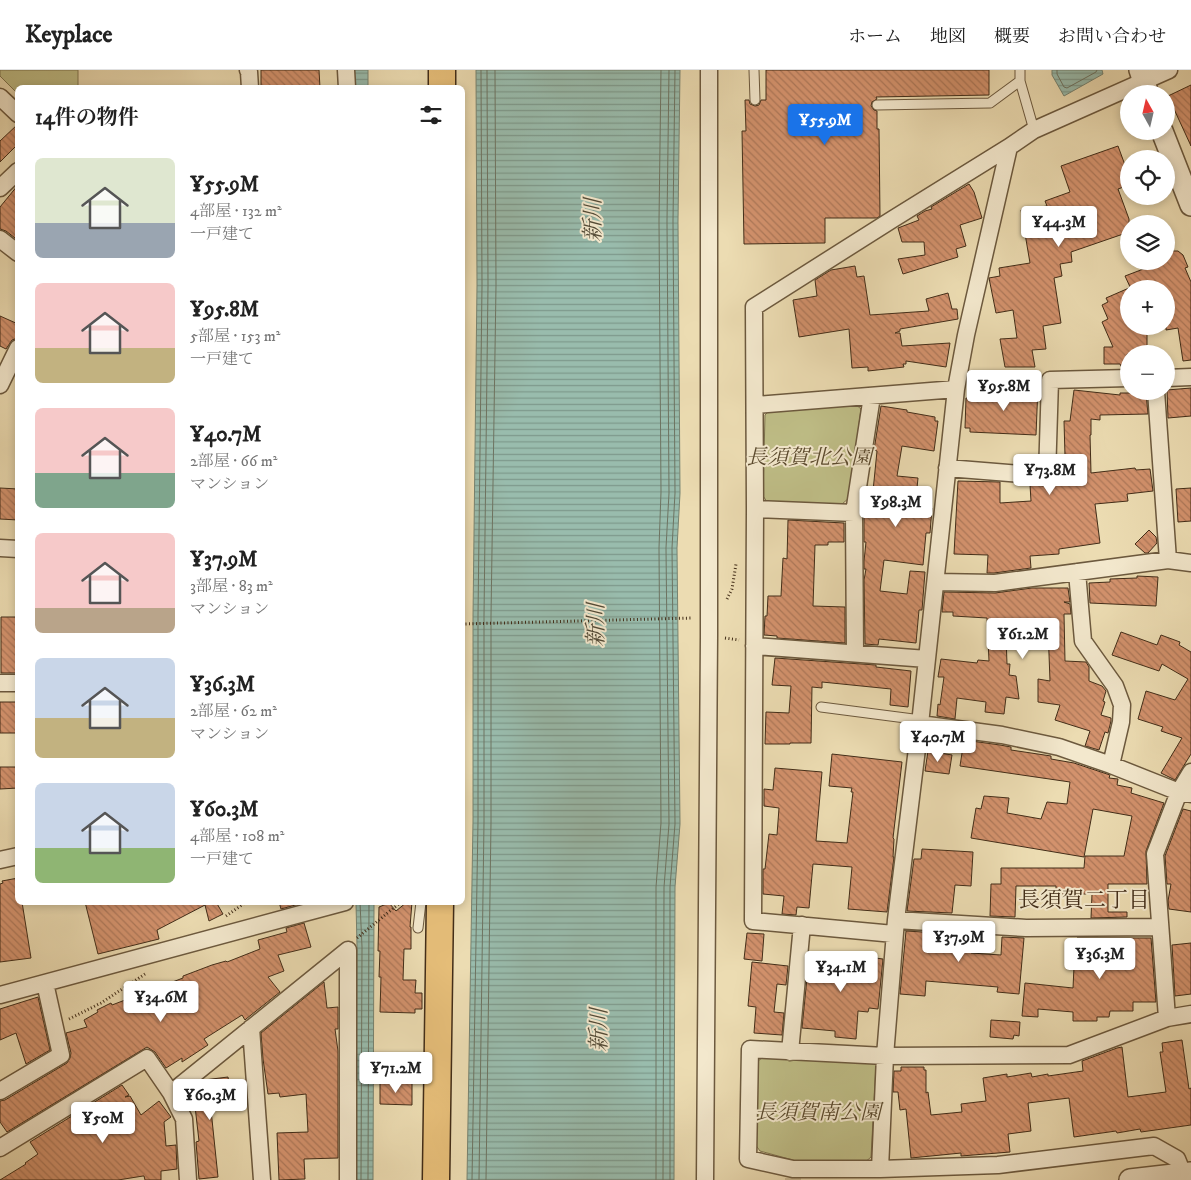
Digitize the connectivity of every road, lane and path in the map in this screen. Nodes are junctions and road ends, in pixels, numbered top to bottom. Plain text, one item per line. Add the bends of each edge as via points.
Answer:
1 (248, 70) edge
2 (346, 70) edge
3 (442, 70) edge
4 (709, 70) edge
5 (754, 70) edge
6 (1020, 70) edge
7 (1169, 70) edge
8 (1020, 81) junction
9 (1143, 82) edge
10 (250, 85) edge
11 (346, 85) edge
12 (442, 85) edge
13 (0, 97) edge
14 (755, 100) dead end
15 (877, 105) dead end
16 (15, 111) edge
17 (1034, 130) junction
18 (1166, 140) edge
19 (1010, 148) junction
20 (15, 174) edge
21 (0, 188) edge
22 (1191, 205) edge
23 (0, 239) edge
24 (15, 251) edge
25 (15, 354) edge
26 (1191, 377) edge
27 (1120, 378) edge
28 (1175, 378) edge
29 (0, 385) edge
30 (956, 389) junction
31 (872, 396) junction
32 (1157, 400) edge
33 (755, 405) junction
34 (946, 468) junction
35 (755, 509) junction
36 (854, 513) junction
37 (0, 548) edge
38 (15, 549) edge
39 (737, 560) dead end
40 (1168, 560) junction
41 (1191, 563) edge
42 (1077, 572) junction
43 (936, 582) junction
44 (705, 618) junction
45 (465, 624) edge
46 (754, 646) junction
47 (855, 653) junction
48 (927, 659) junction
49 (0, 683) edge
50 (15, 683) edge
51 (821, 707) dead end
52 (920, 722) junction
53 (1111, 765) junction
54 (1191, 772) edge
55 (1185, 793) edge
56 (15, 857) edge
57 (0, 860) edge
58 (333, 905) edge
59 (397, 905) edge
60 (421, 905) edge
61 (440, 905) edge
62 (802, 925) junction
63 (895, 927) junction
64 (1160, 927) junction
65 (418, 928) dead end
66 (352, 941) dead end
67 (161, 952) junction
68 (45, 983) junction
69 (0, 995) edge
70 (1191, 1014) edge
71 (1167, 1018) junction
72 (55, 1026) junction
73 (251, 1028) junction
74 (790, 1052) junction
75 (885, 1056) junction
76 (0, 1091) edge
77 (171, 1093) junction
78 (0, 1148) edge
79 (880, 1169) junction
80 (1185, 1176) edge
81 (188, 1180) edge
82 (262, 1180) edge
83 (348, 1180) edge
84 (436, 1180) edge
85 (705, 1180) edge
86 (1130, 1180) edge

1 - 10 street
2 - 11 street
3 - 12 main road
4 - 44 street
5 - 14 lane
6 - 8 lane
7 - 9 street
8 - 15 lane via 990,103
8 - 17 lane
9 - 17 street
13 - 16 street
17 - 19 street
18 - 22 street
19 - 30 street
19 - 33 street via 754,308
20 - 21 street
23 - 24 street
25 - 29 street
26 - 28 street
27 - 34 street via 1050,380 1047,476
30 - 31 street
30 - 34 street
31 - 33 street
31 - 36 street
32 - 40 street
33 - 35 street
34 - 43 street
35 - 36 street
35 - 46 street
36 - 47 street
37 - 38 street
39 - 44 path via 732,589 720,612
40 - 41 street
40 - 42 street
42 - 43 street via 994,584
42 - 53 street via 1082,641 1115,686 1122,705
43 - 48 street
44 - 45 path
44 - 85 street
46 - 47 street
46 - 62 street via 752,921
47 - 48 street
48 - 52 street
49 - 50 street
51 - 52 lane
52 - 53 street via 1059,747
52 - 63 street
53 - 55 street
54 - 55 street
55 - 64 street via 1154,854
56 - 57 street
58 - 67 street
59 - 66 path
60 - 65 lane
61 - 84 main road
62 - 63 street
62 - 74 street
63 - 64 street
63 - 75 street
64 - 71 street
67 - 68 street
67 - 72 path via 156,968 101,1003
68 - 69 street
68 - 72 street
70 - 71 street
71 - 75 street via 1069,1055
72 - 76 street via 61,1055
73 - 77 street
73 - 82 street
73 - 83 street via 348,950
74 - 75 street
74 - 79 street via 750,1049 748,1159 793,1174
75 - 79 street
77 - 78 street via 147,1058
77 - 81 street via 184,1119
79 - 80 street via 998,1165 1154,1146 1177,1159
80 - 86 street

